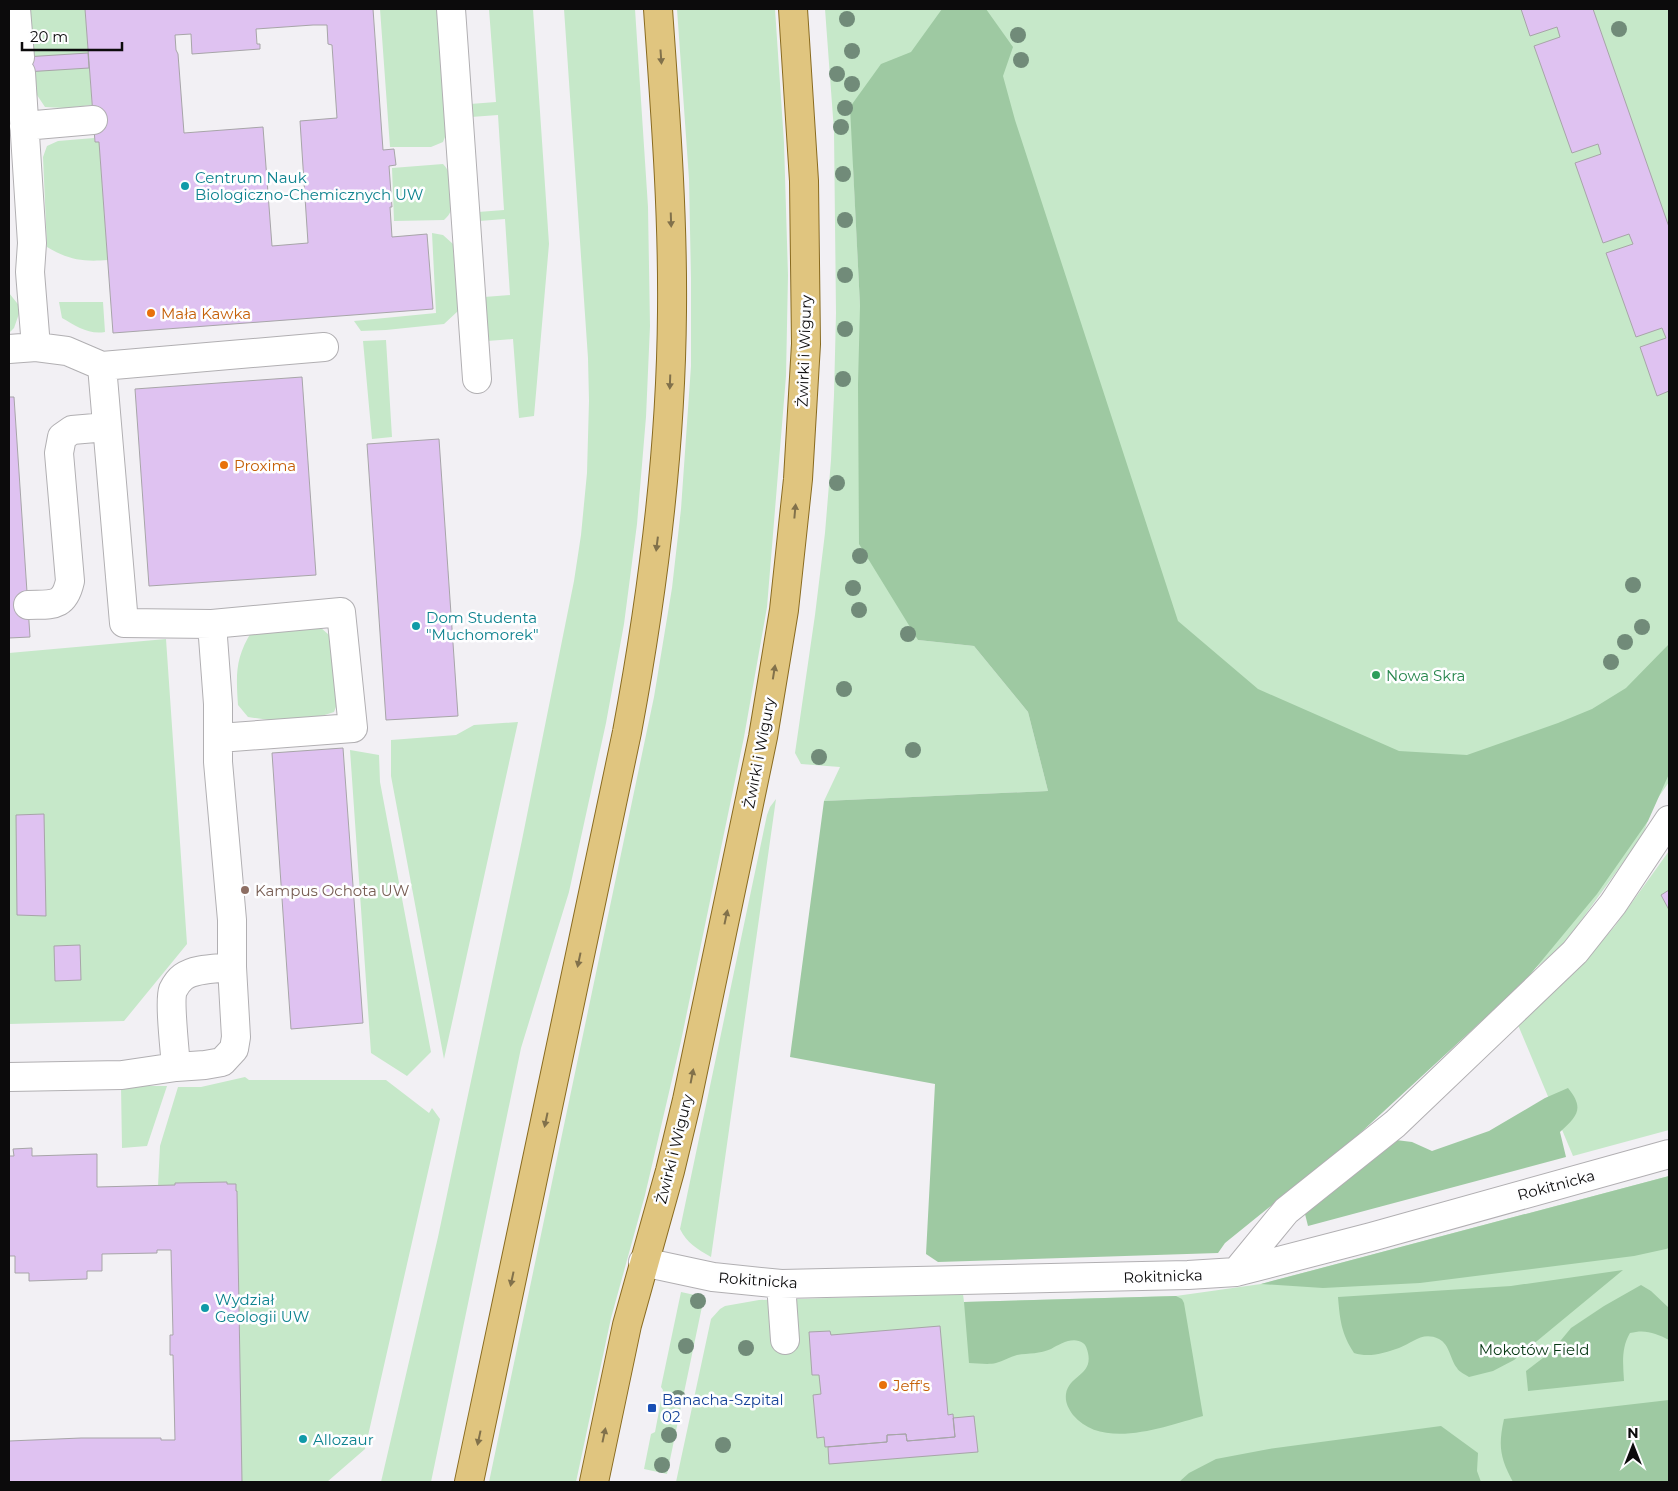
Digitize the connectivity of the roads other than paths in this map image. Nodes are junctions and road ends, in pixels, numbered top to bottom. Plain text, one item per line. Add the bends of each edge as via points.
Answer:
1 (16, 9) edge
2 (451, 9) edge
3 (658, 9) edge
4 (793, 9) edge
5 (93, 120) dead end
6 (24, 126) junction
7 (19, 273) edge
8 (36, 347) junction
9 (324, 347) dead end
10 (9, 349) edge
11 (102, 366) junction
12 (477, 379) dead end
13 (107, 428) junction
14 (28, 605) dead end
15 (212, 624) junction
16 (219, 738) junction
17 (1669, 820) edge
18 (232, 967) junction
19 (176, 1067) junction
20 (9, 1077) edge
21 (1669, 1154) edge
22 (643, 1262) junction
23 (1236, 1272) junction
24 (781, 1284) junction
25 (785, 1340) dead end
26 (470, 1482) edge
27 (594, 1482) edge

1 - 6 street
2 - 12 street
3 -> 26 main road via 668,149 672,310 667,438 655,561 626,732
22 -> 4 main road, Żwirki i Wigury via 688,1100 763,737 790,561 801,438 806,310 804,190
5 - 6 street
6 - 7 street via 32,243
7 - 8 street
8 - 10 street
8 - 11 street via 67,351
9 - 11 street
11 - 13 street
13 - 14 street via 72,430 62,438 59,453 70,581 68,592 56,604
13 - 15 street via 124,623
15 - 16 street
15 - 16 street via 341,612 353,728
16 - 18 street via 218,762 232,920
17 - 23 street via 1613,904 1575,952 1395,1124 1286,1211
18 - 19 street via 193,973 182,977 174,988
18 - 19 street via 234,1049 222,1062
19 - 20 street via 122,1076
21 - 23 street, Rokitnicka
22 - 24 street, Rokitnicka via 713,1277
27 -> 22 main road, Żwirki i Wigury
23 - 24 street, Rokitnicka
24 - 25 street

